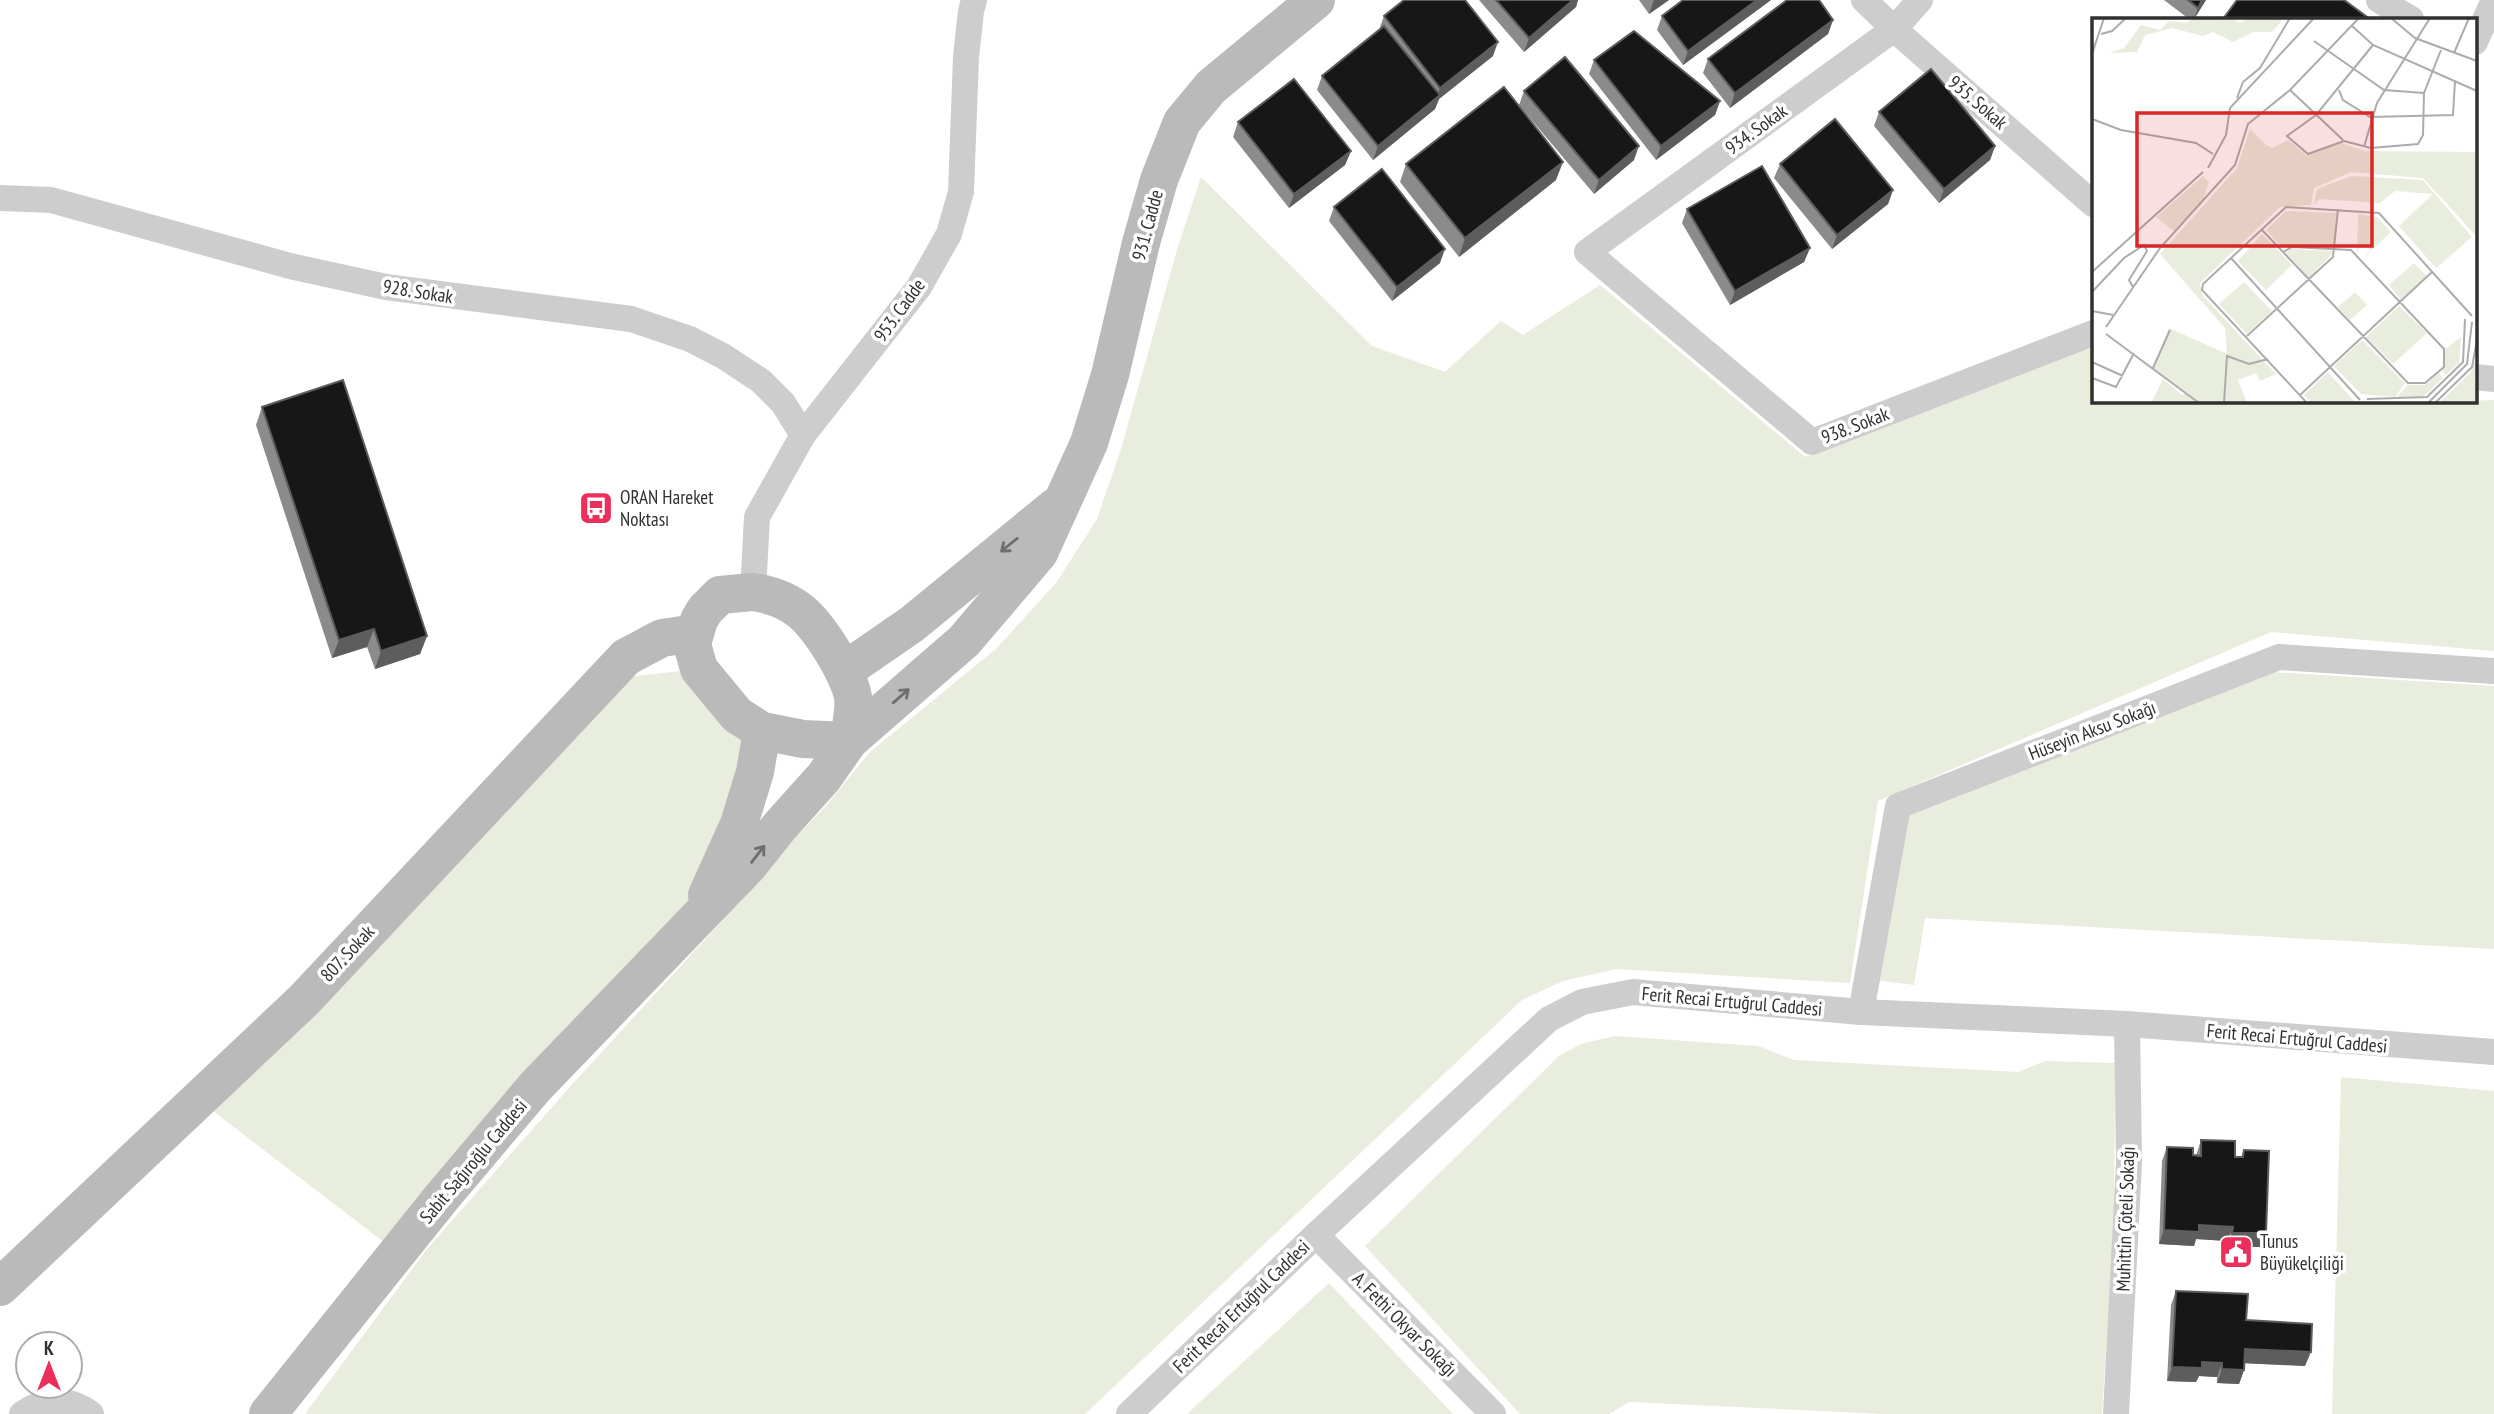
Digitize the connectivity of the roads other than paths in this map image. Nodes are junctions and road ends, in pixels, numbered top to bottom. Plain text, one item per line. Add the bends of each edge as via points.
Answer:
1 (974, 0) edge
2 (1316, 0) edge
3 (1864, 0) edge
4 (1920, 0) edge
5 (2379, 0) edge
6 (2494, 0) edge
7 (2408, 18) edge
8 (1894, 29) junction
9 (2476, 41) edge
10 (2476, 43) edge
11 (2494, 45) edge
12 (0, 198) edge
13 (2092, 203) edge
14 (1587, 252) joint
15 (2092, 332) edge
16 (2476, 377) edge
17 (2494, 379) edge
18 (803, 435) junction
19 (1062, 501) junction
20 (753, 592) junction
21 (695, 633) junction
22 (845, 671) junction
23 (2494, 671) edge
24 (762, 731) junction
25 (849, 741) junction
26 (695, 922) junction
27 (1861, 1012) junction
28 (2127, 1024) junction
29 (2494, 1052) edge
30 (1316, 1235) junction
31 (0, 1287) edge
32 (22, 1414) edge
33 (91, 1414) edge
34 (268, 1414) edge
35 (1129, 1414) edge
36 (1493, 1414) edge
37 (2116, 1414) edge

1 - 18 street, 953. Cadde via 966,57 961,192 949,233 919,287
2 - 19 main road, 931. Cadde via 1211,87 1182,122 1159,180 1089,443
3 - 8 street, 935. Sokak
4 - 8 street, 934. Sokak
5 - 7 street
6 - 9 street
8 - 13 street, 935. Sokak
8 - 14 street, 934. Sokak
10 - 11 street
12 - 18 street, 928. Sokak via 51,200 290,266 386,287 631,319 690,339 761,381 783,403
14 - 15 street, 938. Sokak via 1812,442
16 - 17 street
18 - 20 street, 953. Cadde via 757,517
19 -> 22 main road, 931. Cadde via 912,624
25 -> 19 main road, 931. Cadde via 964,641 1039,553
20 - 21 main road via 720,595 705,610
20 - 22 main road via 790,603 814,622
21 - 24 main road via 692,644 699,669 737,715
21 - 31 main road, 807. Sokak via 663,638 626,657 304,1000
22 - 25 main road via 853,698
23 - 27 street, Hüseyin Aksu Sokağı via 2279,657 1898,806
24 - 25 main road
24 - 26 main road, Sabit Sağıroğlu Caddesi via 739,824
26 -> 25 main road, Sabit Sağıroğlu Caddesi via 750,865
26 - 34 main road, Sabit Sağıroğlu Caddesi via 535,1087
27 - 28 street, Ferit Recai Ertuğrul Caddesi
27 - 30 street, Ferit Recai Ertuğrul Caddesi via 1633,992 1582,1002 1549,1020
28 - 29 street, Ferit Recai Ertuğrul Caddesi
28 - 37 street, Muhittin Çöteli Sokağı via 2129,1163
30 - 35 street, Ferit Recai Ertuğrul Caddesi
30 - 36 street, A. Fethi Okyar Sokağı
32 - 33 street via 42,1402 62,1401

